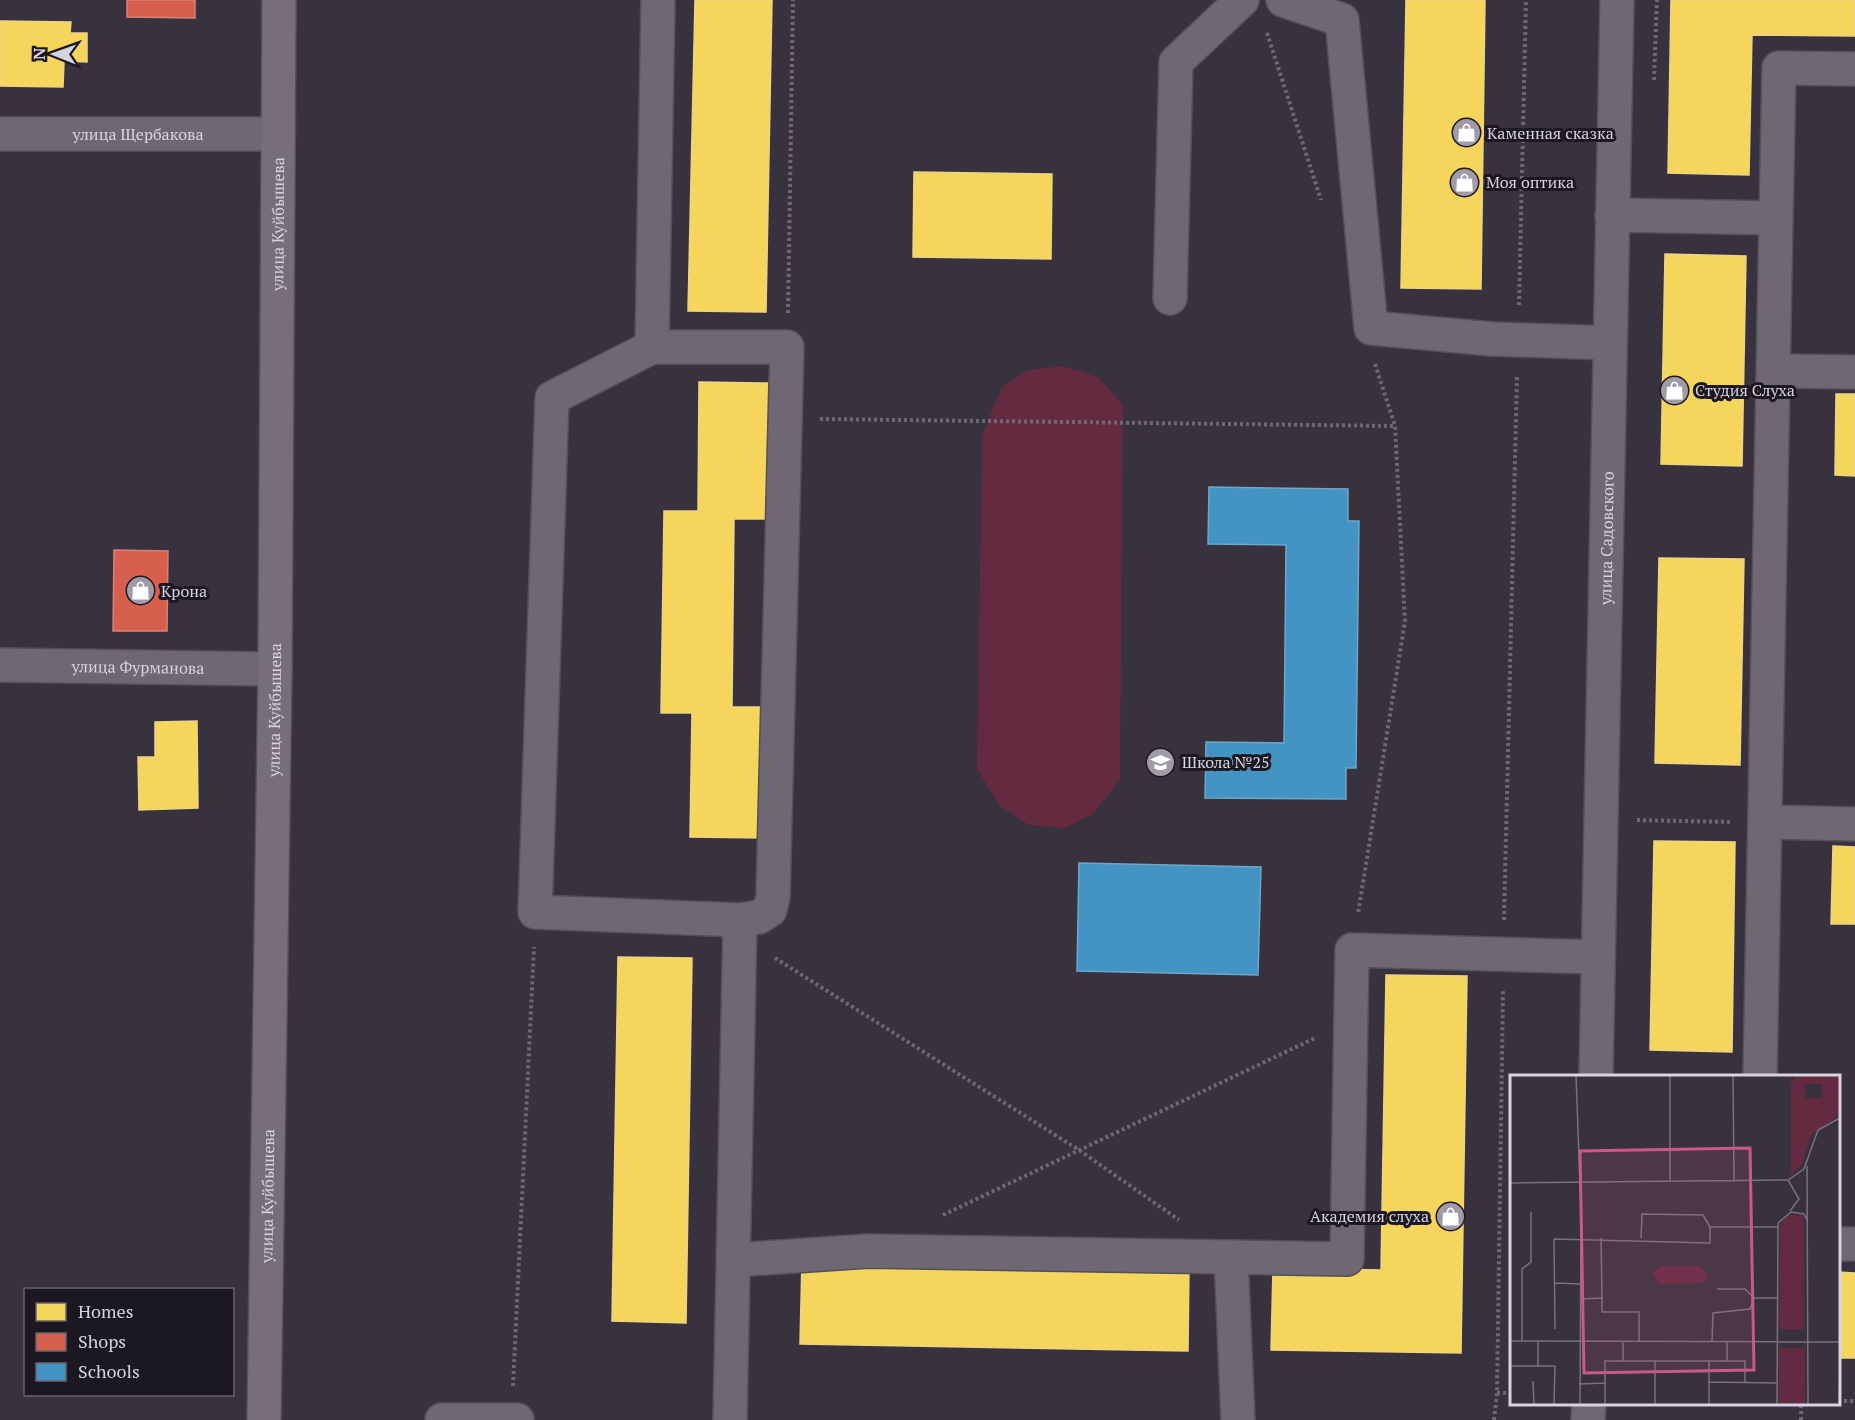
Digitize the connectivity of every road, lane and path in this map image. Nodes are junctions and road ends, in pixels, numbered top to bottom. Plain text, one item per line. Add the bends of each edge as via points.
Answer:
1 (279, 0) edge
2 (658, 0) edge
3 (793, 0) edge
4 (1242, 0) edge
5 (1283, 0) edge
6 (1526, 0) edge
7 (1617, 0) edge
8 (1855, 69) edge
9 (0, 134) edge
10 (278, 134) junction
11 (1612, 215) junction
12 (1776, 218) junction
13 (1170, 298) dead end
14 (1518, 340) junction
15 (1610, 343) junction
16 (652, 347) junction
17 (787, 347) junction
18 (1774, 371) junction
19 (1855, 372) edge
20 (787, 419) junction
21 (0, 665) edge
22 (275, 669) junction
23 (1637, 820) dead end
24 (1765, 822) junction
25 (1855, 824) edge
26 (536, 912) junction
27 (740, 928) junction
28 (1352, 950) junction
29 (1503, 954) junction
30 (1598, 957) junction
31 (1351, 1021) junction
32 (1596, 1075) edge
33 (1760, 1075) edge
34 (1079, 1150) junction
35 (942, 1215) dead end
36 (1184, 1224) dead end
37 (1231, 1257) junction
38 (734, 1260) junction
39 (1497, 1393) junction
40 (1510, 1393) edge
41 (1589, 1405) edge
42 (264, 1420) edge
43 (442, 1420) edge
44 (512, 1420) edge
45 (517, 1420) edge
46 (730, 1420) edge
47 (1238, 1420) edge
48 (1494, 1420) edge
49 (1588, 1420) edge

1 - 10 main road, улица Куйбышева
2 - 16 street
3 - 17 path
4 - 13 street via 1176,62
5 - 14 street via 1342,20 1371,328
6 - 14 path
7 - 11 street, улица Садовского
8 - 12 street via 1779,68
9 - 10 street, улица Щербакова
10 - 22 main road, улица Куйбышева
11 - 12 street
11 - 15 street, улица Садовского
12 - 18 street
14 - 15 street
14 - 29 path
15 - 30 street, улица Садовского
16 - 17 street
16 - 26 street via 552,398
17 - 20 street
18 - 19 street
18 - 24 street
20 - 27 street via 773,897 770,910
20 - 28 path via 1395,426 1405,621
21 - 22 street, улица Фурманова
22 - 42 main road, улица Куйбышева
23 - 24 path
24 - 25 street
24 - 33 street
26 - 27 street
26 - 44 path
27 - 34 path
27 - 38 street
28 - 29 street
28 - 31 street
29 - 30 street
29 - 39 path
30 - 32 street, улица Садовского
31 - 34 path
31 - 37 street via 1347,1259
34 - 35 path
34 - 36 path
37 - 38 street via 868,1251
37 - 47 street
38 - 46 street
39 - 40 path
39 - 48 path
41 - 49 street
43 - 44 street
44 - 45 street

